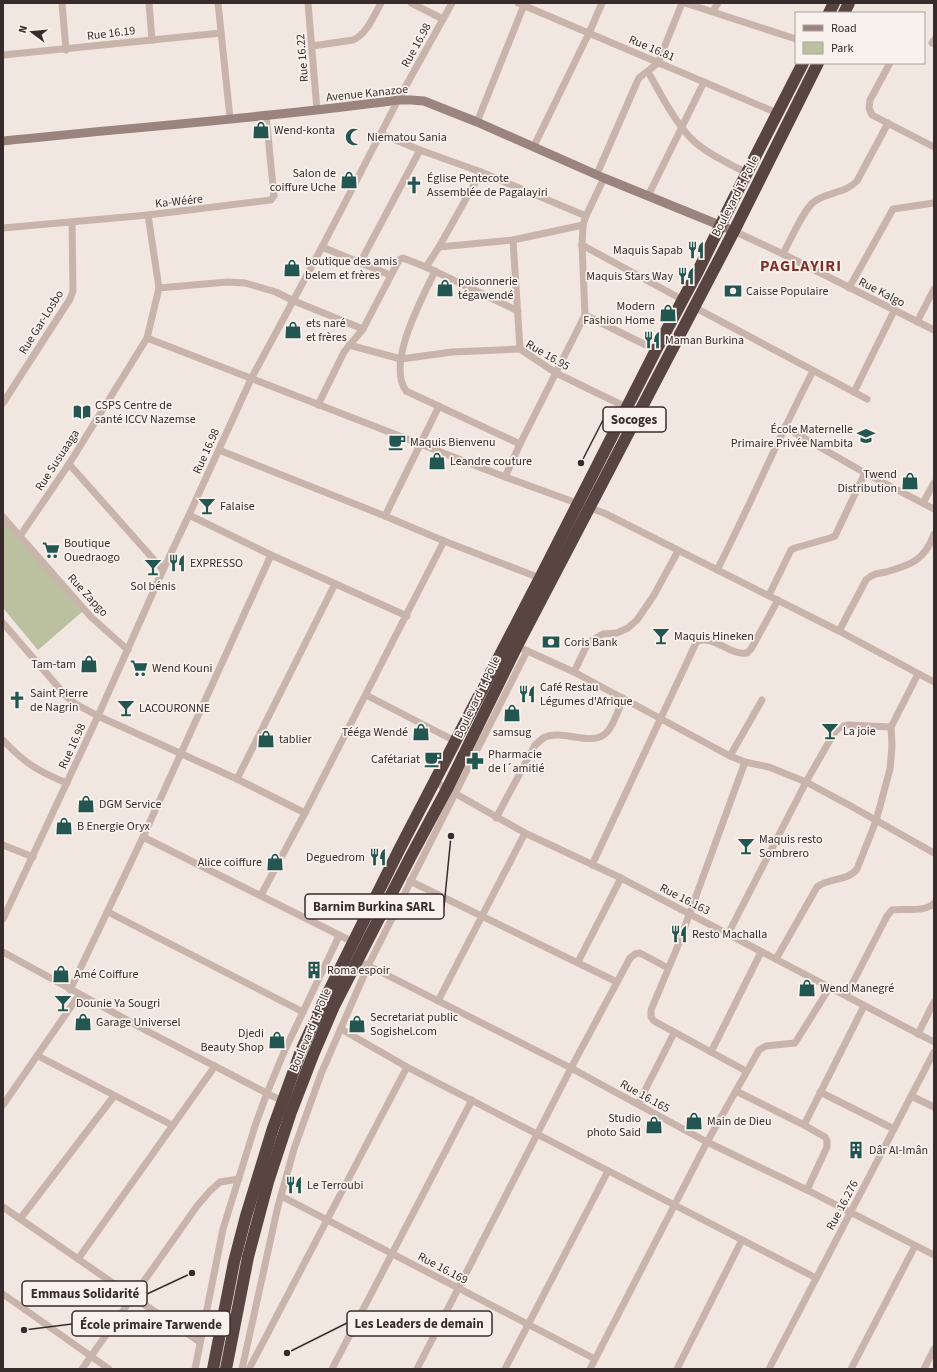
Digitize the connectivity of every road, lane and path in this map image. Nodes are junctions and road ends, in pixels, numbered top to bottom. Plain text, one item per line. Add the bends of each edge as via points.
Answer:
1 (62, 3) edge
2 (149, 3) edge
3 (218, 3) edge
4 (308, 3) edge
5 (381, 3) edge
6 (411, 3) edge
7 (452, 3) edge
8 (602, 3) edge
9 (684, 3) edge
10 (718, 3) edge
11 (849, 3) edge
12 (521, 4) edge
13 (713, 11) junction
14 (844, 12) edge
15 (443, 20) junction
16 (221, 33) junction
17 (589, 33) junction
18 (795, 39) edge
19 (152, 40) junction
20 (312, 46) junction
21 (66, 50) junction
22 (3, 55) edge
23 (658, 63) junction
24 (802, 64) edge
25 (818, 64) edge
26 (889, 64) edge
27 (648, 72) junction
28 (704, 82) junction
29 (398, 100) junction
30 (318, 110) junction
31 (777, 113) junction
32 (266, 115) junction
33 (230, 118) junction
34 (477, 122) junction
35 (888, 124) junction
36 (682, 128) junction
37 (381, 134) junction
38 (3, 141) edge
39 (534, 146) junction
40 (934, 147) edge
41 (420, 150) junction
42 (480, 172) junction
43 (747, 173) junction
44 (600, 176) junction
45 (648, 196) junction
46 (934, 203) edge
47 (148, 215) junction
48 (586, 216) junction
49 (72, 222) junction
50 (583, 225) junction
51 (721, 226) junction
52 (3, 228) edge
53 (734, 231) junction
54 (513, 240) junction
55 (582, 245) junction
56 (322, 247) junction
57 (439, 247) junction
58 (783, 254) junction
59 (360, 263) junction
60 (426, 267) junction
61 (435, 272) junction
62 (390, 275) junction
63 (159, 288) junction
64 (849, 288) junction
65 (934, 289) edge
66 (683, 300) junction
67 (294, 301) junction
68 (694, 307) junction
69 (518, 311) junction
70 (894, 311) junction
71 (585, 316) junction
72 (918, 322) junction
73 (363, 329) junction
74 (934, 330) edge
75 (147, 338) junction
76 (350, 345) junction
77 (520, 349) junction
78 (656, 350) junction
79 (401, 359) junction
80 (813, 371) junction
81 (556, 373) junction
82 (251, 379) junction
83 (854, 392) junction
84 (867, 399) dead end
85 (3, 403) edge
86 (318, 405) junction
87 (438, 406) junction
88 (626, 407) junction
89 (785, 427) junction
90 (420, 444) junction
91 (520, 444) junction
92 (219, 450) junction
93 (69, 464) junction
94 (865, 472) junction
95 (505, 478) junction
96 (934, 483) edge
97 (923, 503) junction
98 (578, 504) junction
99 (590, 508) junction
100 (934, 509) edge
101 (189, 516) junction
102 (385, 516) junction
103 (3, 517) edge
104 (934, 534) edge
105 (20, 536) junction
106 (444, 541) junction
107 (933, 542) edge
108 (678, 551) junction
109 (271, 554) junction
110 (163, 570) junction
111 (717, 570) junction
112 (540, 578) junction
113 (335, 584) junction
114 (769, 595) junction
115 (778, 600) junction
116 (407, 616) junction
117 (3, 623) edge
118 (839, 631) junction
119 (522, 648) junction
120 (128, 650) junction
121 (574, 672) junction
122 (918, 674) junction
123 (934, 682) edge
124 (366, 695) junction
125 (623, 698) junction
126 (762, 700) dead end
127 (98, 716) junction
128 (661, 719) junction
129 (891, 727) junction
130 (3, 740) edge
131 (456, 741) junction
132 (181, 753) junction
133 (730, 756) junction
134 (745, 762) junction
135 (237, 779) junction
136 (434, 782) junction
137 (806, 782) junction
138 (67, 783) junction
139 (451, 791) junction
140 (305, 813) junction
141 (496, 818) junction
142 (876, 821) junction
143 (525, 833) junction
144 (143, 837) junction
145 (3, 845) edge
146 (934, 854) edge
147 (33, 857) junction
148 (592, 865) junction
149 (621, 878) junction
150 (410, 881) junction
151 (261, 896) junction
152 (934, 903) edge
153 (108, 912) junction
154 (689, 914) junction
155 (483, 916) junction
156 (3, 919) edge
157 (728, 934) junction
158 (339, 936) junction
159 (353, 942) junction
160 (3, 952) edge
161 (762, 952) junction
162 (776, 959) junction
163 (357, 960) junction
164 (578, 962) junction
165 (668, 968) junction
166 (617, 982) junction
167 (830, 987) junction
168 (70, 990) junction
169 (79, 995) junction
170 (846, 996) junction
171 (438, 1001) junction
172 (934, 1002) edge
173 (864, 1006) junction
174 (303, 1012) junction
175 (341, 1029) junction
176 (674, 1033) junction
177 (918, 1034) junction
178 (934, 1042) edge
179 (712, 1052) junction
180 (934, 1052) edge
181 (38, 1056) junction
182 (214, 1066) junction
183 (407, 1067) junction
184 (571, 1068) junction
185 (746, 1072) junction
186 (736, 1091) junction
187 (820, 1092) junction
188 (266, 1093) junction
189 (114, 1096) junction
190 (911, 1096) junction
191 (472, 1100) junction
192 (282, 1101) junction
193 (638, 1104) junction
194 (3, 1105) edge
195 (934, 1108) edge
196 (172, 1125) junction
197 (804, 1125) junction
198 (894, 1129) junction
199 (537, 1134) junction
200 (707, 1142) junction
201 (608, 1171) junction
202 (239, 1179) junction
203 (807, 1190) junction
204 (281, 1196) junction
205 (675, 1205) junction
206 (3, 1207) edge
207 (850, 1213) junction
208 (20, 1219) junction
209 (327, 1220) junction
210 (742, 1240) junction
211 (915, 1246) junction
212 (392, 1253) junction
213 (934, 1255) edge
214 (78, 1259) junction
215 (816, 1278) junction
216 (459, 1288) junction
217 (3, 1294) edge
218 (133, 1297) junction
219 (528, 1325) junction
220 (200, 1342) junction
221 (934, 1349) edge
222 (91, 1356) junction
223 (595, 1359) junction
224 (82, 1369) edge
225 (109, 1369) edge
226 (196, 1369) edge
227 (213, 1369) edge
228 (226, 1369) edge
229 (242, 1369) edge
230 (249, 1369) edge
231 (332, 1369) edge
232 (417, 1369) edge
233 (505, 1369) edge
234 (590, 1369) edge
235 (677, 1369) edge
236 (769, 1369) edge
237 (851, 1369) edge
238 (924, 1369) edge

1 - 21 street
2 - 19 street
3 - 16 street
4 - 20 street, Rue 16.22
5 - 20 street via 359,38
6 - 15 street
7 - 15 street, Rue 16.98
8 - 17 street
9 - 13 street
9 - 23 street
10 - 13 street
11 - 14 highway
12 - 17 street, Rue 16.81
12 - 34 street
13 - 18 street
15 - 29 street, Rue 16.98
16 - 19 street, Rue 16.19
16 - 33 street
17 - 23 street, Rue 16.81
17 - 39 street
19 - 21 street, Rue 16.19
20 - 30 street, Rue 16.22
21 - 22 street, Rue 16.19
23 - 27 street
23 - 28 street, Rue 16.81
24 - 31 highway, Boulevard T. Polle
25 - 53 highway, Boulevard T. Polle
26 - 35 street via 870,100 869,108 872,115
27 - 36 street
27 - 44 street via 637,82
28 - 31 street, Rue 16.81
28 - 36 street
29 - 30 street, Avenue Kanazoe
29 - 34 street, Avenue Kanazoe via 424,101
29 - 37 street, Rue 16.98
30 - 32 street, Avenue Kanazoe
31 - 43 highway, Boulevard T. Polle
32 - 33 street, Avenue Kanazoe
32 - 47 street, Ka-Wéére via 273,199
33 - 38 street, Avenue Kanazoe
34 - 39 street, Avenue Kanazoe
35 - 40 street
35 - 58 street via 857,181 846,189 810,205
36 - 43 street via 703,148
36 - 45 street
37 - 41 street
37 - 56 street, Rue 16.98
39 - 44 street, Avenue Kanazoe
41 - 42 street
41 - 59 street
42 - 48 street
42 - 57 street
43 - 51 highway, Boulevard T. Polle
44 - 45 street, Avenue Kanazoe
44 - 48 street
45 - 51 street, Avenue Kanazoe
46 - 64 street via 893,209
47 - 49 street, Ka-Wéére
47 - 63 street, Rue Susuaaga
48 - 50 street
49 - 52 street, Ka-Wéére
49 - 85 street, Rue Gar-Losbo via 73,291
50 - 54 street
50 - 55 street
51 - 53 street, Avenue Kanazoe
51 - 66 highway, Boulevard T. Polle
53 - 58 street, Rue Kalgo
53 - 68 highway, Boulevard T. Polle
54 - 57 street
54 - 69 street
55 - 66 street
55 - 71 street
56 - 59 street
56 - 67 street, Rue 16.98
57 - 60 street
58 - 64 street, Rue Kalgo
59 - 62 street
60 - 61 street
60 - 62 street via 403,258
61 - 69 street
61 - 79 street via 408,331
62 - 73 street
63 - 67 street via 227,282 245,283 276,292
63 - 75 street, Rue Susuaaga
64 - 70 street, Rue Kalgo
65 - 72 street
66 - 78 highway, Boulevard T. Polle
67 - 73 street
67 - 82 street, Rue 16.98
68 - 80 street
68 - 99 highway, Boulevard T. Polle
69 - 77 street
70 - 72 street, Rue Kalgo
70 - 83 street
71 - 78 street
71 - 81 street
72 - 74 street, Rue Kalgo
73 - 76 street
75 - 82 street
75 - 93 street, Rue Susuaaga
76 - 79 street
76 - 86 street
77 - 79 street, Rue 16.95 via 452,352
77 - 81 street, Rue 16.95
78 - 88 highway, Boulevard T. Polle
79 - 87 street via 402,381 406,391
80 - 83 street
80 - 89 street
81 - 88 street, Rue 16.95
81 - 91 street
82 - 86 street
82 - 92 street, Rue 16.98
83 - 84 street
86 - 90 street
87 - 90 street
87 - 91 street
88 - 98 highway, Boulevard T. Polle
89 - 94 street
89 - 111 street
90 - 95 street
90 - 102 street
91 - 95 street
92 - 101 street, Rue 16.98
92 - 102 street
93 - 105 street, Rue Susuaaga
93 - 110 street
94 - 97 street
94 - 114 street via 835,536 791,550
95 - 98 street
96 - 97 street
97 - 100 street
98 - 99 street
98 - 112 highway, Boulevard T. Polle
99 - 108 street
99 - 119 highway, Boulevard T. Polle
101 - 109 street
101 - 110 street, Rue 16.98
102 - 106 street
103 - 105 street, Rue Zapgo
104 - 107 street
105 - 120 street, Rue Zapgo via 91,617
106 - 112 street
106 - 116 street
107 - 118 street via 921,557 909,564 870,576
108 - 111 street
108 - 121 street via 637,620 628,628 603,634 588,644
109 - 113 street
109 - 132 street
110 - 120 street, Rue 16.98
111 - 114 street
112 - 131 highway, Boulevard T. Polle
113 - 116 street
113 - 135 street
114 - 115 street
115 - 118 street
115 - 128 street via 747,653 738,653 706,640 698,641
116 - 124 street
117 - 127 street via 66,696
118 - 122 street
119 - 121 street
119 - 139 highway, Boulevard T. Polle
120 - 127 street, Rue 16.98
121 - 125 street
122 - 123 street
122 - 129 street
124 - 131 street
124 - 140 street
125 - 128 street
125 - 141 street via 608,732 602,737 594,739 553,735 535,745
126 - 133 street
127 - 132 street
127 - 138 street, Rue 16.98
128 - 133 street
128 - 148 street
129 - 137 street via 840,727
129 - 142 street via 891,764
130 - 138 street via 30,765
131 - 136 highway, Boulevard T. Polle
132 - 135 street
132 - 144 street
133 - 134 street
134 - 137 street via 769,767
134 - 154 street
135 - 140 street
136 - 139 street, Rue 16.163
136 - 159 highway, Boulevard T. Polle
137 - 142 street
137 - 157 street
138 - 147 street, Rue 16.98
139 - 141 street, Rue 16.163
139 - 150 street
139 - 163 highway, Boulevard T. Polle via 411,856
140 - 151 street
141 - 143 street, Rue 16.163
142 - 146 street
142 - 162 street via 857,869 848,877 817,887
143 - 148 street, Rue 16.163
143 - 155 street
144 - 151 street
144 - 153 street
145 - 147 street
147 - 156 street, Rue 16.98
148 - 149 street, Rue 16.163
149 - 154 street, Rue 16.163
149 - 164 street
150 - 155 street
150 - 163 street
151 - 158 street
152 - 170 street via 924,908 892,910
153 - 168 street
153 - 174 street
154 - 157 street, Rue 16.163
154 - 165 street
155 - 164 street
155 - 171 street
157 - 161 street, Rue 16.163
158 - 159 street
158 - 174 street
159 - 163 highway, Boulevard T. Polle
160 - 168 street
161 - 162 street, Rue 16.163
161 - 179 street
162 - 167 street, Rue 16.163
163 - 171 street, Rue 16.165
163 - 175 street
163 - 192 highway, Boulevard T. Polle via 301,1051
163 - 228 highway, Boulevard T. Polle via 312,1055 277,1155 248,1257
164 - 166 street
165 - 166 street via 640,953 635,954 630,958
165 - 176 street via 651,1010 651,1017 654,1022
166 - 184 street
167 - 170 street, Rue 16.163
167 - 185 street via 795,1043 762,1047
168 - 169 street
169 - 181 street
169 - 182 street
170 - 173 street, Rue 16.163
171 - 184 street, Rue 16.165
172 - 177 street
173 - 177 street, Rue 16.163
173 - 187 street
174 - 188 street
175 - 183 street
175 - 204 street via 309,1105
176 - 179 street
176 - 193 street
177 - 178 street, Rue 16.163
179 - 185 street
180 - 190 street, Rue 16.276
181 - 189 street
181 - 194 street
182 - 188 street
182 - 196 street
183 - 191 street
183 - 209 street
184 - 193 street, Rue 16.165
184 - 199 street
185 - 186 street
186 - 197 street
186 - 200 street
187 - 197 street
187 - 198 street
188 - 192 street
188 - 202 street
189 - 196 street
189 - 208 street
190 - 195 street
190 - 198 street, Rue 16.276
191 - 199 street
191 - 212 street
192 - 227 highway, Boulevard T. Polle via 258,1172 234,1262
193 - 200 street, Rue 16.165
196 - 214 street
197 - 203 street via 825,1137 827,1141 825,1152
198 - 207 street, Rue 16.276
199 - 201 street
199 - 216 street
200 - 203 street, Rue 16.165
200 - 205 street
201 - 205 street
201 - 219 street
202 - 218 street via 220,1182 210,1191
202 - 220 street via 224,1229
203 - 207 street, Rue 16.165
204 - 209 street, Rue 16.169
204 - 229 street
205 - 210 street
205 - 223 street
206 - 208 street
207 - 211 street, Rue 16.165
207 - 215 street, Rue 16.276
208 - 214 street
209 - 212 street, Rue 16.169
209 - 230 street
210 - 215 street
210 - 235 street
211 - 213 street, Rue 16.165
211 - 237 street
212 - 216 street, Rue 16.169
212 - 231 street
214 - 218 street
215 - 236 street, Rue 16.276
216 - 219 street, Rue 16.169
216 - 232 street
217 - 222 street
218 - 220 street
218 - 222 street
219 - 223 street, Rue 16.169
219 - 233 street
220 - 226 street
221 - 238 street
222 - 224 street
222 - 225 street
223 - 234 street

